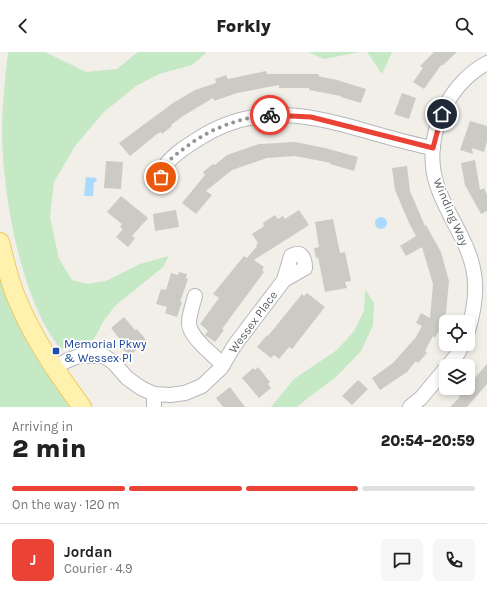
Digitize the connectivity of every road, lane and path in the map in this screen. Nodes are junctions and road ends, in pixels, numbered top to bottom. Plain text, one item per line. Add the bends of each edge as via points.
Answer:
1 (487, 63) edge
2 (433, 148) junction
3 (161, 177) dead end
4 (0, 242) edge
5 (284, 280) dead end
6 (194, 296) dead end
7 (472, 315) edge
8 (223, 365) junction
9 (54, 368) junction
10 (439, 376) edge
11 (154, 400) edge
12 (82, 407) edge
13 (410, 407) edge

1 - 2 street, Winding Way via 469,74 455,91 442,114
2 - 3 street via 311,117 262,115 232,122 203,135 173,158 165,166
2 - 7 street, Winding Way via 437,185 467,248 473,269 475,286
4 - 9 main road via 16,297 35,337
5 - 8 street, Wessex Place via 234,346
6 - 8 street, Wessex Place via 189,321 190,330
8 - 11 street, Wessex Place via 196,388
9 - 11 street, Wessex Place via 79,356 104,356
9 - 12 main road
10 - 13 street

